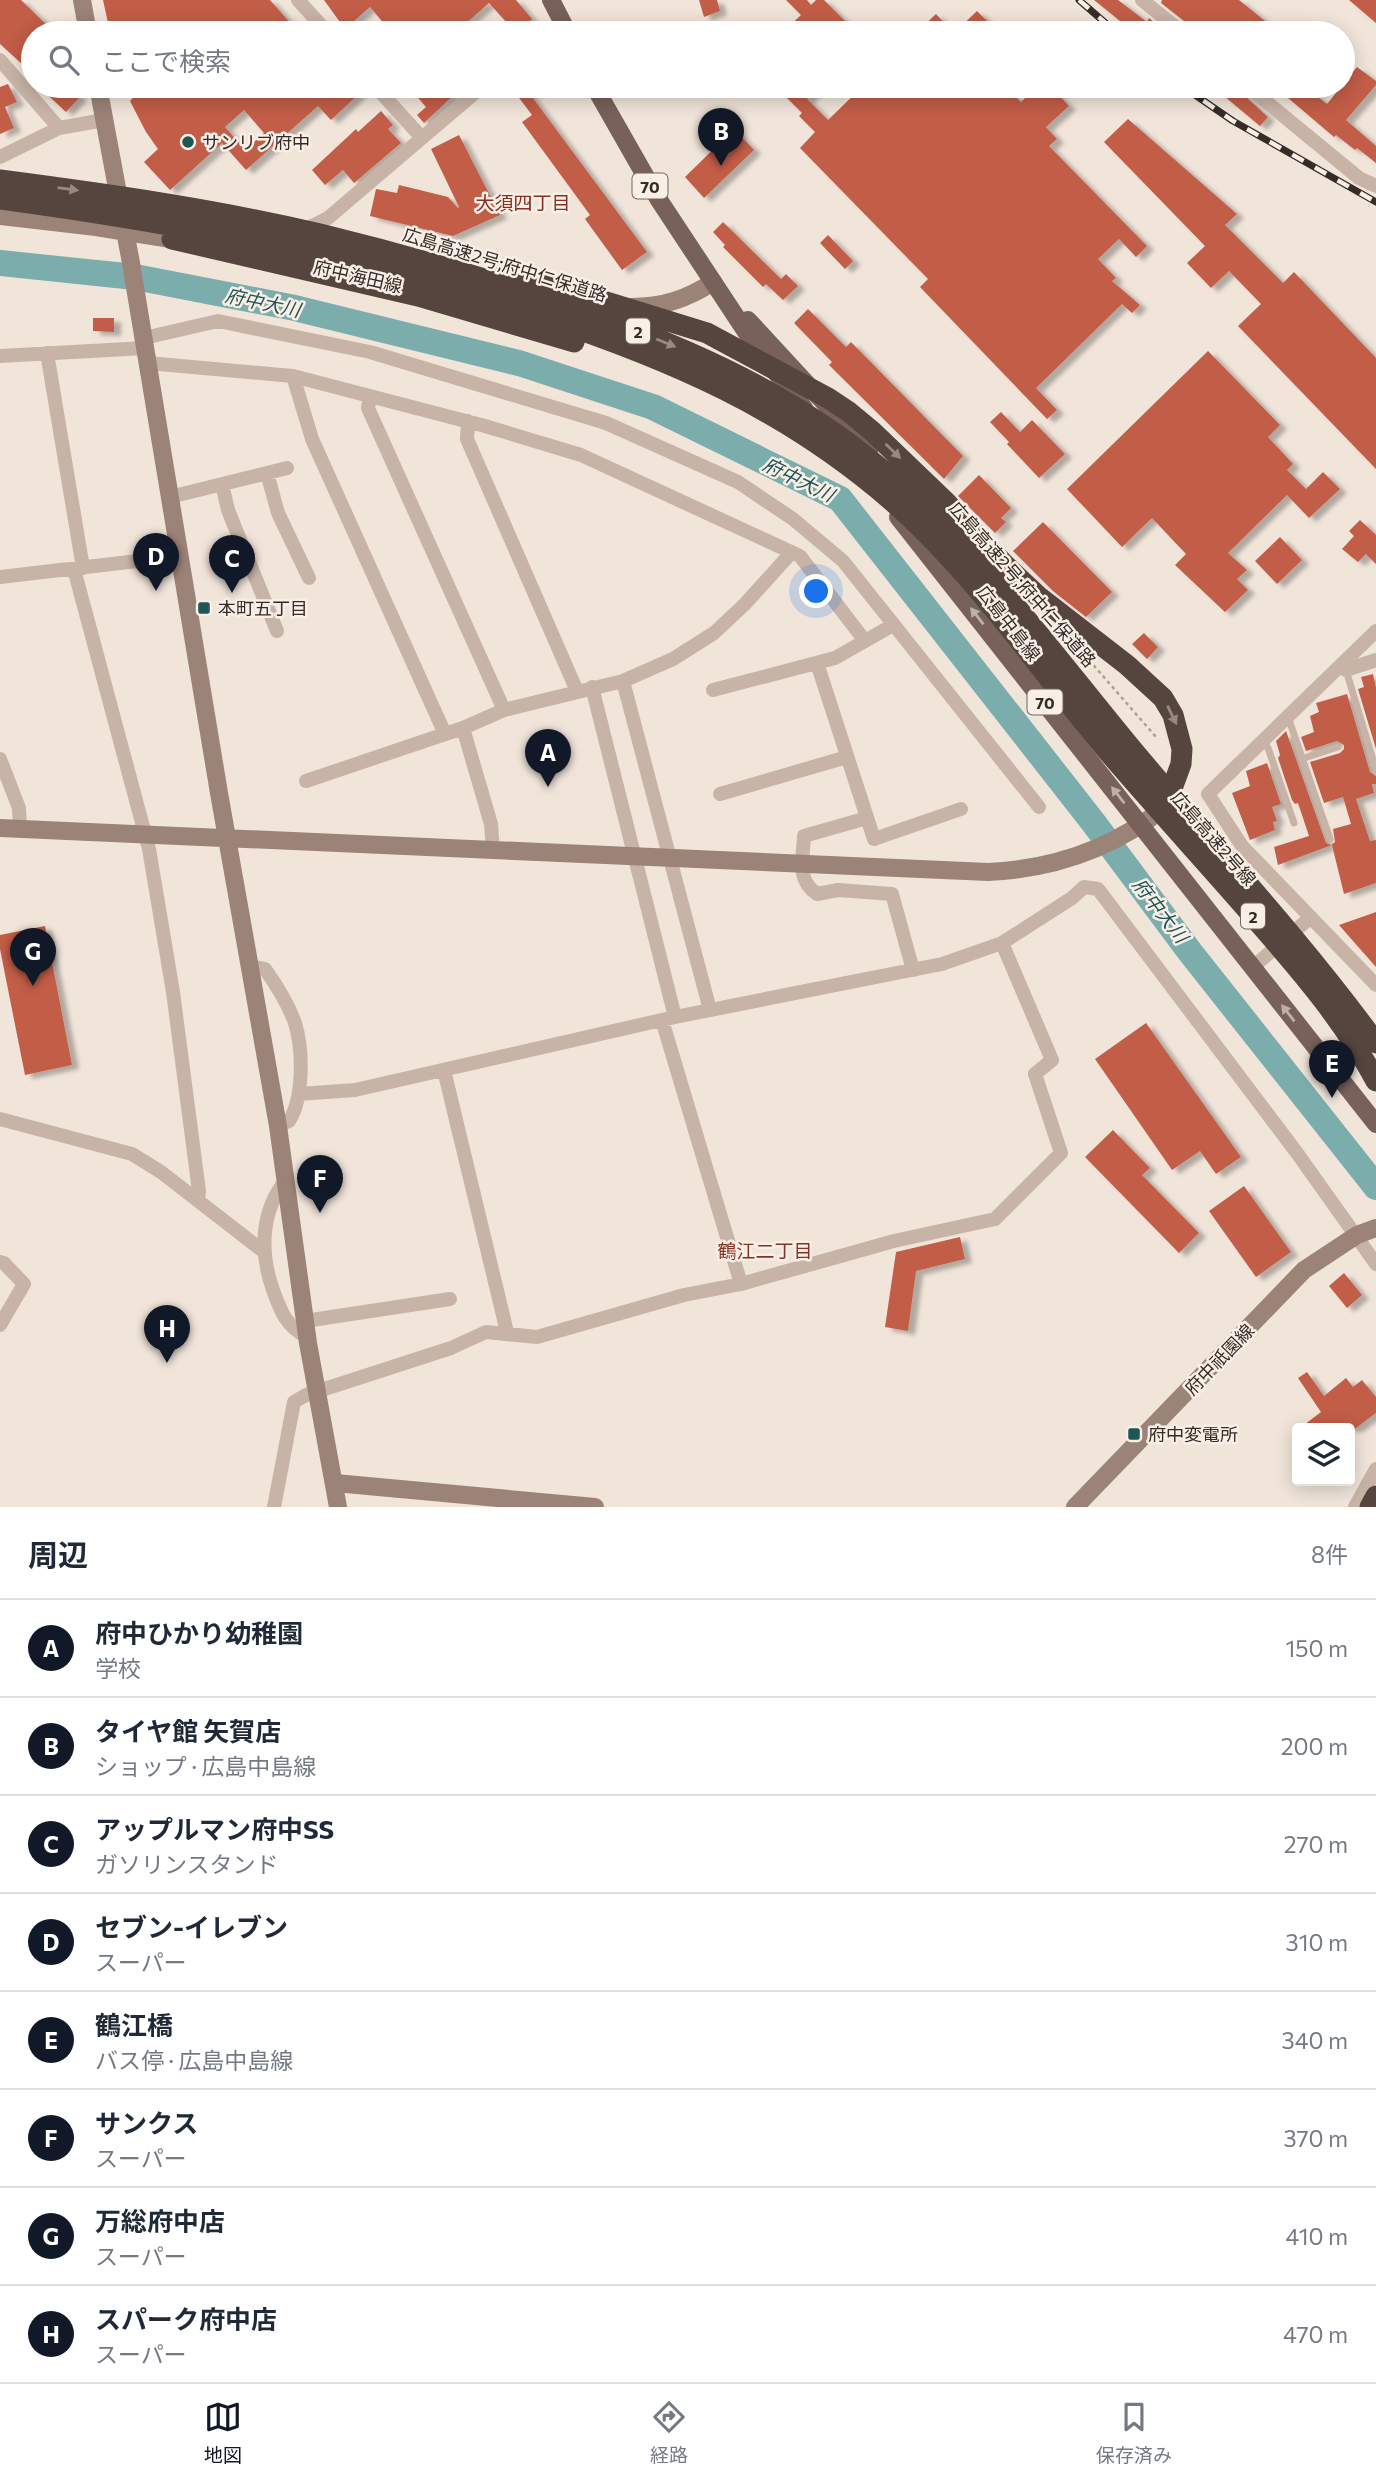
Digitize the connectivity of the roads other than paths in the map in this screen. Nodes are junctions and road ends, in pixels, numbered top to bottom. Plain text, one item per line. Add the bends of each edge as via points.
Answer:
1 (82, 0) edge
2 (298, 0) edge
3 (551, 0) edge
4 (1142, 0) edge
5 (86, 21) edge
6 (317, 21) edge
7 (562, 21) edge
8 (1168, 21) edge
9 (0, 60) edge
10 (6, 76) edge
11 (21, 90) edge
12 (29, 98) edge
13 (100, 98) edge
14 (387, 98) edge
15 (469, 98) edge
16 (601, 98) edge
17 (1262, 98) edge
18 (104, 120) junction
19 (60, 128) junction
20 (422, 138) junction
21 (0, 157) edge
22 (0, 180) edge
23 (1376, 186) edge
24 (0, 199) edge
25 (0, 205) edge
26 (0, 216) edge
27 (125, 231) junction
28 (316, 233) junction
29 (273, 256) junction
30 (713, 282) junction
31 (146, 350) junction
32 (47, 353) junction
33 (0, 356) edge
34 (293, 376) junction
35 (370, 396) junction
36 (468, 421) junction
37 (836, 445) junction
38 (286, 468) dead end
39 (267, 473) junction
40 (222, 484) junction
41 (170, 497) junction
42 (792, 552) junction
43 (180, 556) junction
44 (78, 569) junction
45 (0, 577) edge
46 (309, 578) dead end
47 (893, 625) junction
48 (277, 631) dead end
49 (1376, 631) edge
50 (865, 640) junction
51 (1376, 660) edge
52 (817, 663) junction
53 (1343, 668) junction
54 (623, 681) junction
55 (592, 687) junction
56 (713, 690) dead end
57 (577, 691) junction
58 (503, 710) junction
59 (1288, 716) junction
60 (463, 728) junction
61 (445, 734) junction
62 (1263, 741) junction
63 (1338, 747) dead end
64 (1124, 755) junction
65 (848, 757) junction
66 (1304, 758) junction
67 (0, 759) edge
68 (1376, 770) edge
69 (306, 781) dead end
70 (720, 794) dead end
71 (1039, 807) dead end
72 (1166, 807) junction
73 (961, 809) dead end
74 (867, 818) junction
75 (1294, 823) dead end
76 (0, 828) edge
77 (20, 829) junction
78 (1135, 829) junction
79 (144, 835) junction
80 (228, 838) junction
81 (1330, 839) dead end
82 (493, 850) junction
83 (635, 857) junction
84 (670, 859) junction
85 (803, 864) junction
86 (1311, 917) junction
87 (1284, 940) junction
88 (1002, 943) junction
89 (250, 966) junction
90 (1253, 967) junction
91 (913, 970) junction
92 (1376, 985) edge
93 (710, 1010) junction
94 (668, 1019) junction
95 (1376, 1044) edge
96 (1376, 1065) edge
97 (444, 1070) junction
98 (1376, 1081) edge
99 (299, 1094) junction
100 (1, 1115) edge
101 (1376, 1124) edge
102 (278, 1126) junction
103 (286, 1180) junction
104 (198, 1200) junction
105 (1365, 1232) edge
106 (263, 1251) junction
107 (0, 1262) edge
108 (1376, 1264) edge
109 (741, 1284) junction
110 (450, 1299) dead end
111 (0, 1325) edge
112 (306, 1329) junction
113 (507, 1332) junction
114 (317, 1392) junction
115 (1376, 1469) edge
116 (335, 1483) junction
117 (1376, 1496) edge
118 (274, 1507) edge
119 (338, 1507) edge
120 (586, 1507) edge
121 (1075, 1507) edge
122 (1355, 1507) edge
123 (1370, 1507) edge

1 - 5 street
2 - 6 street
3 - 7 main road
4 - 8 street
9 - 10 street
10 - 11 street
12 - 19 street
13 - 18 street
14 - 20 street
15 - 20 street
16 - 30 main road, 広島中島線 / 70
17 - 23 street via 1359,178
18 - 19 street
18 - 27 street
19 - 21 street
20 - 29 street via 328,218 281,242
22 -> 28 highway, 広島高速2号;府中仁保道路 / 2 via 197,209
24 - 64 highway, 2 via 132,218 370,266 566,325 722,387 821,446 893,502
25 - 37 highway via 115,225 364,282 664,369 781,416
26 - 27 street, 府中海田線
27 - 29 street, 府中海田線
27 - 31 street
28 -> 64 highway, 広島高速2号;府中仁保道路 / 2 via 435,264 631,328 733,373 793,406 863,453 939,519 990,576
28 -> 72 highway via 401,246 494,268 685,324 726,341 849,412 1038,596 1127,664 1163,698 1179,732 1181,764
29 - 30 street, 府中海田線 via 496,305 659,306 687,298
30 - 37 main road, 広島中島線 / 70 via 783,384
30 - 72 main road, 広島中島線 / 70 via 1033,629
31 - 32 street
31 - 34 street
31 - 41 street
31 - 47 street via 218,321 370,352 606,423 738,482 793,519 844,561
32 - 33 street
32 - 44 street
34 - 35 street
34 - 61 street via 312,439
35 - 36 street
35 - 58 street via 368,408
36 - 42 street via 582,455
36 - 57 street via 467,439
78 -> 37 main road, 広島中島線 / 70 via 909,530
38 - 39 street
39 - 40 street
39 - 46 street via 278,513
40 - 41 street
40 - 48 street
41 - 43 street
42 - 50 street via 800,556
42 - 54 street via 714,633 673,659
43 - 44 street
43 - 80 street
44 - 45 street
44 - 79 street
47 - 50 street
47 - 71 street
49 - 53 street
50 - 52 street
51 - 53 street
52 - 56 street
52 - 65 street
53 - 59 street
53 - 68 lane
54 - 55 street
54 - 84 street
55 - 57 street
55 - 83 street
57 - 58 street
58 - 60 street
59 - 62 street
59 - 66 lane
60 - 61 street
60 - 82 street via 491,824
61 - 69 street
62 - 75 lane
62 - 86 street via 1208,794 1242,845
63 - 66 lane
64 - 95 highway, 広島高速2号線 / 2 via 1298,944
64 - 98 highway, 広島高速2号線 / 2 via 1323,999
65 - 70 street
65 - 74 street
66 - 81 lane
67 - 77 street via 19,808
72 - 78 street
72 - 87 main road, 広島中島線 / 70
73 - 74 street via 874,839
74 - 85 street via 804,836
76 - 77 street
77 - 79 street
78 - 85 street via 1073,857 1037,867 988,872
78 - 90 main road, 広島中島線 / 70
79 - 80 street
79 - 104 street via 173,992
80 - 82 street
80 - 89 street
82 - 83 street
83 - 84 street
83 - 94 street
84 - 85 street
84 - 93 street
85 - 91 street via 807,887 817,894 838,890 892,894
86 - 87 street
86 - 92 street
87 - 90 street
87 - 96 main road, 広島中島線 / 70
88 - 91 street
88 - 105 street via 1084,887 1098,889
88 - 109 street via 1052,1060 1035,1074 1061,1153 995,1219 894,1241
89 - 99 street via 265,969 281,991 295,1024
89 - 102 street
101 -> 90 main road, 広島中島線 / 70
91 - 93 street
93 - 94 street
94 - 97 street
94 - 109 street
97 - 99 street via 355,1090
97 - 113 street
99 - 102 street via 289,1121
100 - 104 street via 132,1154
102 - 103 street
103 - 106 street via 275,1192
103 - 112 street
104 - 106 street
105 - 108 street
105 - 121 street, 府中祇園線 via 1304,1270
106 - 112 street via 283,1318 294,1331
107 - 111 street via 24,1284
109 - 113 street via 684,1295 537,1337
110 - 112 street
112 - 114 street
113 - 114 street via 486,1332
114 - 116 street
114 - 118 street via 294,1402
115 - 122 street
116 - 119 street
116 - 120 street
117 - 123 highway

